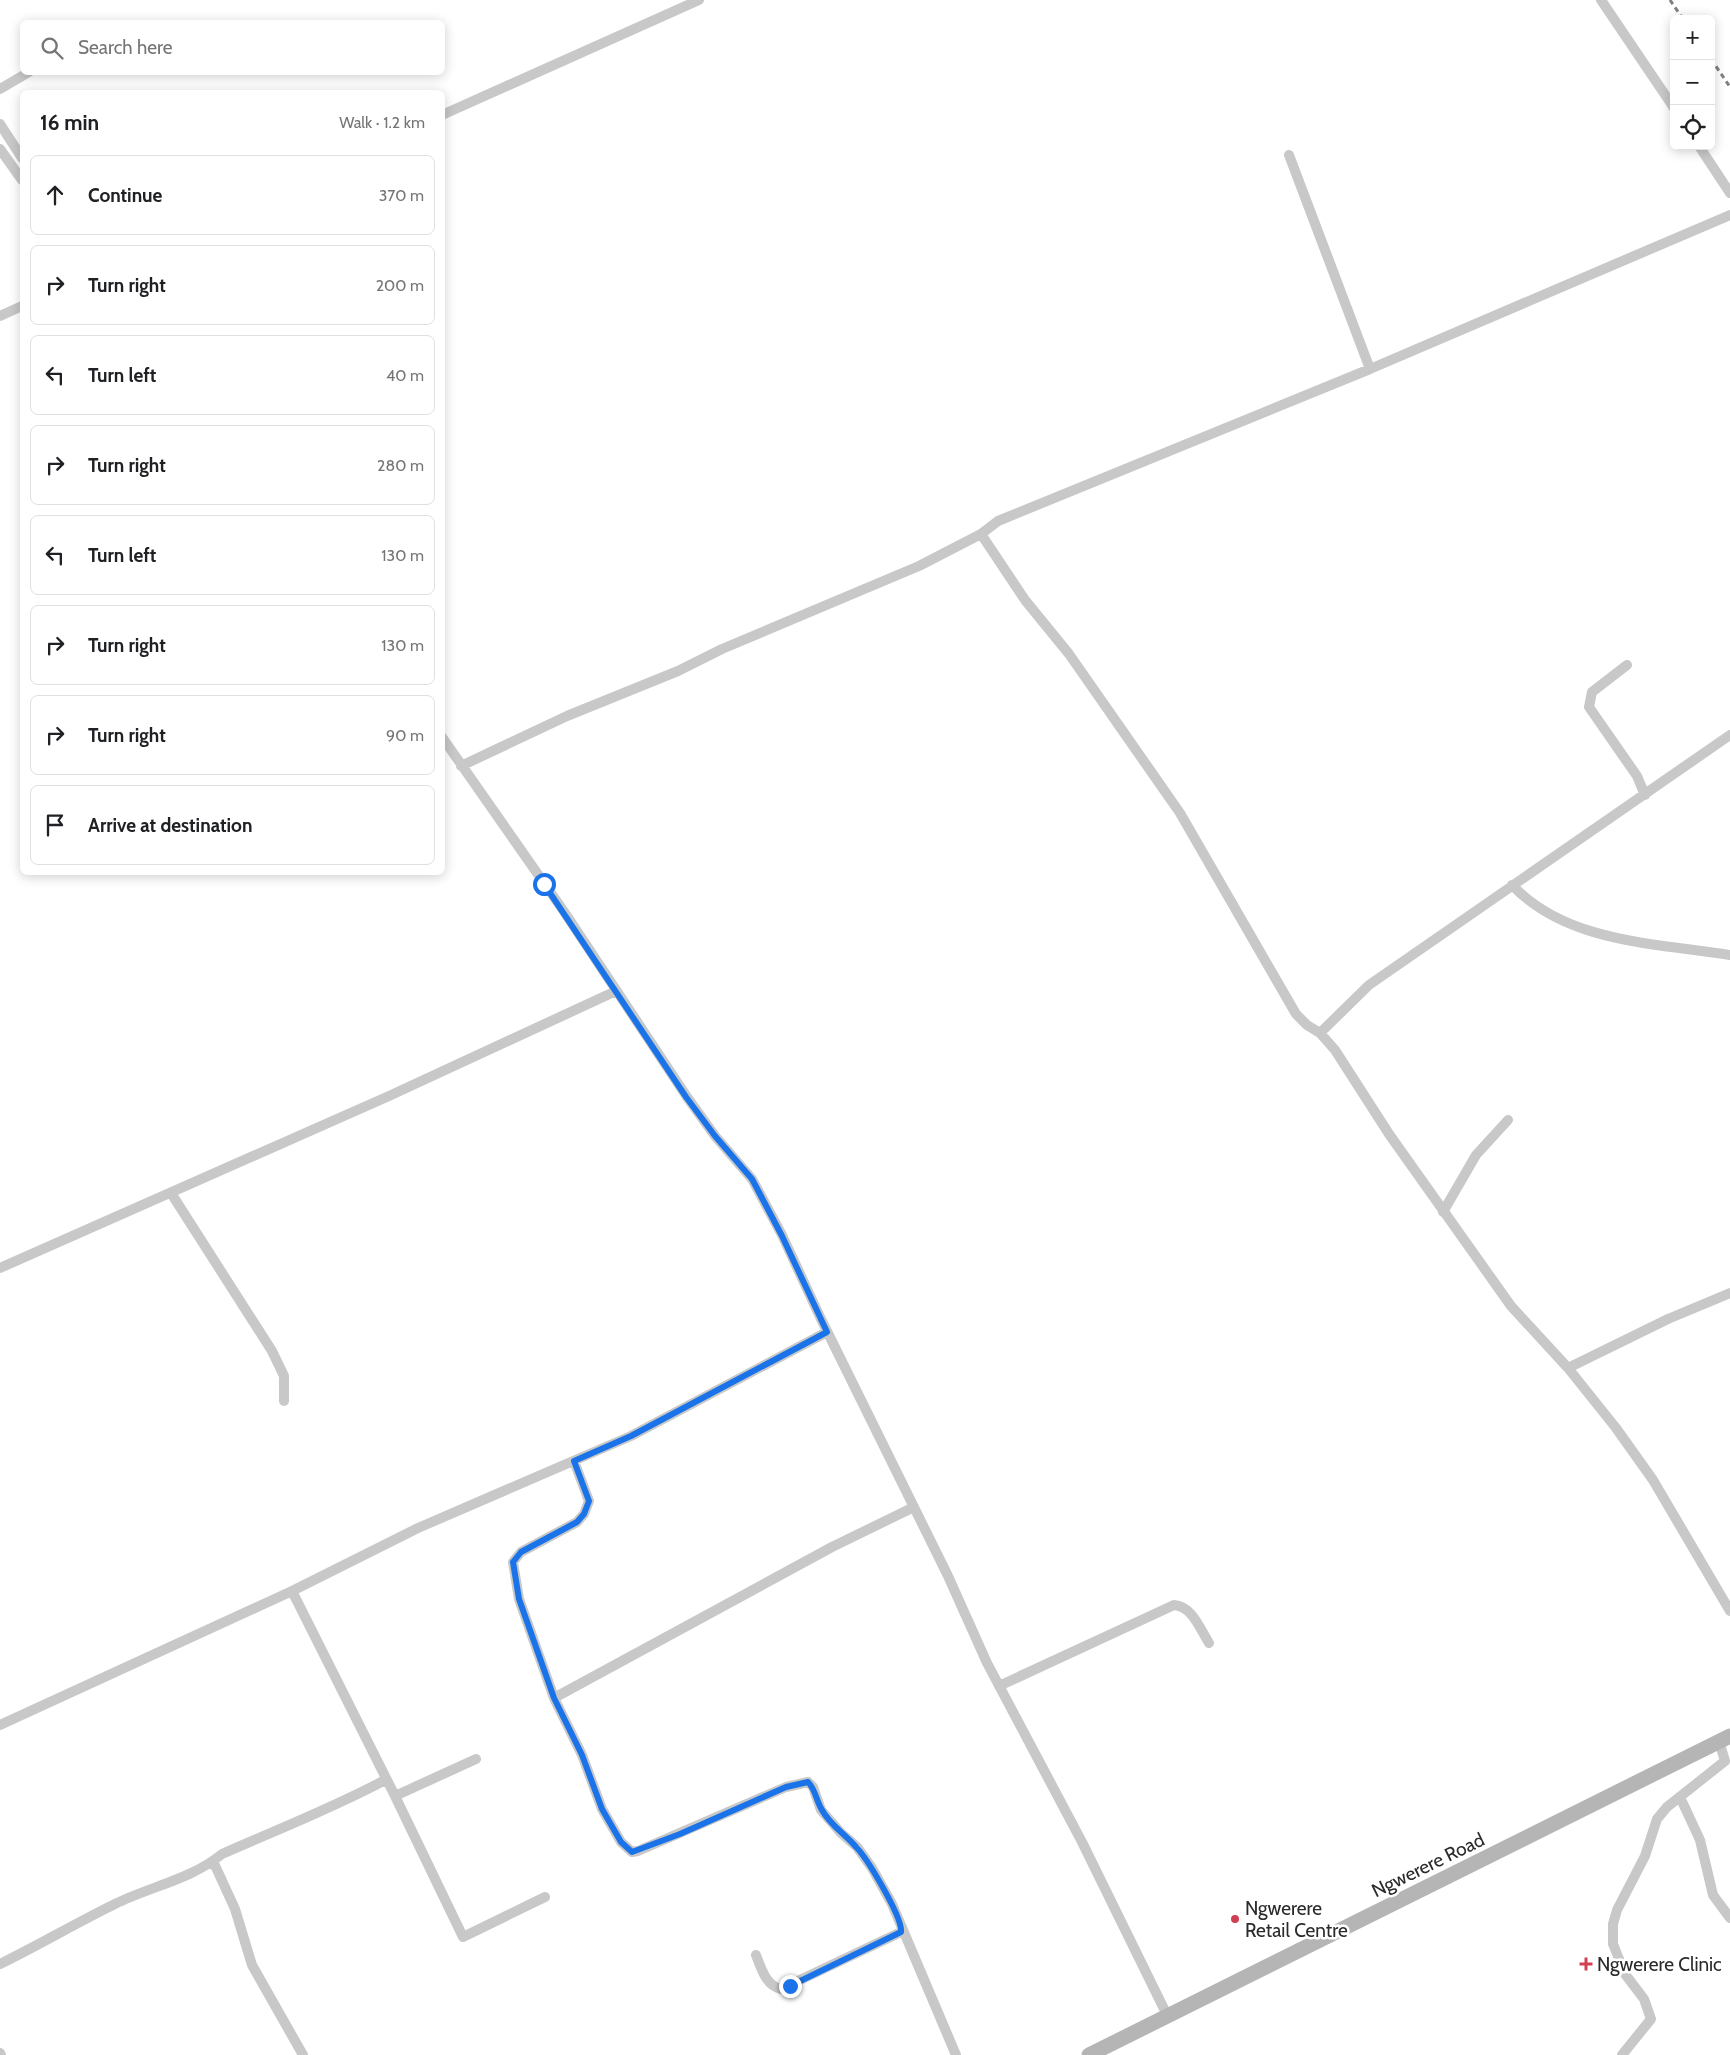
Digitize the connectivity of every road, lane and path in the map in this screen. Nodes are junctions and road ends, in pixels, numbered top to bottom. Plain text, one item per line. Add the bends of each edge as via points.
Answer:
1 (700, 0) edge
2 (1601, 0) edge
3 (24, 75) edge
4 (0, 90) edge
5 (1672, 105) edge
6 (445, 115) edge
7 (0, 124) edge
8 (0, 149) edge
9 (1701, 150) edge
10 (20, 155) edge
11 (1289, 155) dead end
12 (20, 177) edge
13 (1730, 193) edge
14 (1730, 215) edge
15 (20, 307) edge
16 (0, 316) edge
17 (1370, 369) junction
18 (981, 534) junction
19 (1627, 665) dead end
20 (1730, 735) edge
21 (445, 741) edge
22 (462, 766) junction
23 (1645, 795) junction
24 (1512, 885) junction
25 (1730, 954) edge
26 (616, 992) junction
27 (1320, 1033) junction
28 (1508, 1120) dead end
29 (171, 1193) junction
30 (1443, 1212) junction
31 (0, 1268) edge
32 (1730, 1293) edge
33 (827, 1332) junction
34 (1568, 1368) junction
35 (284, 1401) dead end
36 (574, 1461) junction
37 (914, 1508) junction
38 (292, 1592) junction
39 (1730, 1611) edge
40 (1209, 1643) dead end
41 (999, 1686) junction
42 (554, 1698) junction
43 (0, 1724) edge
44 (1725, 1739) edge
45 (476, 1759) dead end
46 (385, 1780) junction
47 (395, 1796) junction
48 (1680, 1797) junction
49 (213, 1861) junction
50 (545, 1897) dead end
51 (1726, 1906) edge
52 (1730, 1918) edge
53 (902, 1927) junction
54 (756, 1955) dead end
55 (0, 1964) edge
56 (1167, 2015) junction
57 (303, 2055) edge
58 (956, 2055) edge
59 (1089, 2055) edge
60 (1622, 2055) edge

1 - 6 street
2 - 5 street
3 - 4 street
7 - 10 street
8 - 12 street
9 - 13 street
11 - 17 street
14 - 17 street
15 - 16 street
17 - 18 street via 1043,501 998,521
18 - 22 street via 919,566 567,716
18 - 27 street via 1025,600 1069,654 1180,812 1296,1014
19 - 23 street via 1592,692 1589,707 1637,776
20 - 23 street
21 - 22 street
22 - 26 street
23 - 24 street
24 - 25 street via 1537,908 1596,934
24 - 27 street via 1369,984
26 - 29 street
26 - 33 street via 686,1097 752,1179
27 - 30 street
28 - 30 street via 1476,1155
29 - 31 street
29 - 35 street via 272,1351 284,1376
30 - 34 street via 1511,1306
32 - 34 street
33 - 36 street via 631,1436
33 - 37 street
34 - 39 street via 1653,1480
36 - 38 street via 418,1528
36 - 42 street via 589,1501 584,1514 577,1522 521,1552 513,1562 519,1599
37 - 41 street
37 - 42 street via 832,1547
38 - 43 street
38 - 46 street
40 - 41 street via 1188,1610 1174,1605
41 - 56 street via 1086,1850
42 - 53 street via 582,1755 602,1809 621,1842 632,1852 786,1787 808,1782 821,1810 857,1847 872,1868
44 - 48 street via 1725,1761
44 - 56 main road, Ngwerere Road
45 - 47 street
46 - 47 street
46 - 49 street
47 - 50 street via 463,1937
48 - 51 street via 1700,1840 1713,1895
48 - 60 street via 1657,1818 1645,1856 1613,1924 1613,1944 1619,1961 1644,1999 1651,2019
49 - 55 street via 116,1904
49 - 57 street via 235,1909 252,1965
51 - 52 street
53 - 54 street via 901,1932 781,1989 774,1988 768,1981
53 - 58 street
56 - 59 main road, Ngwerere Road

